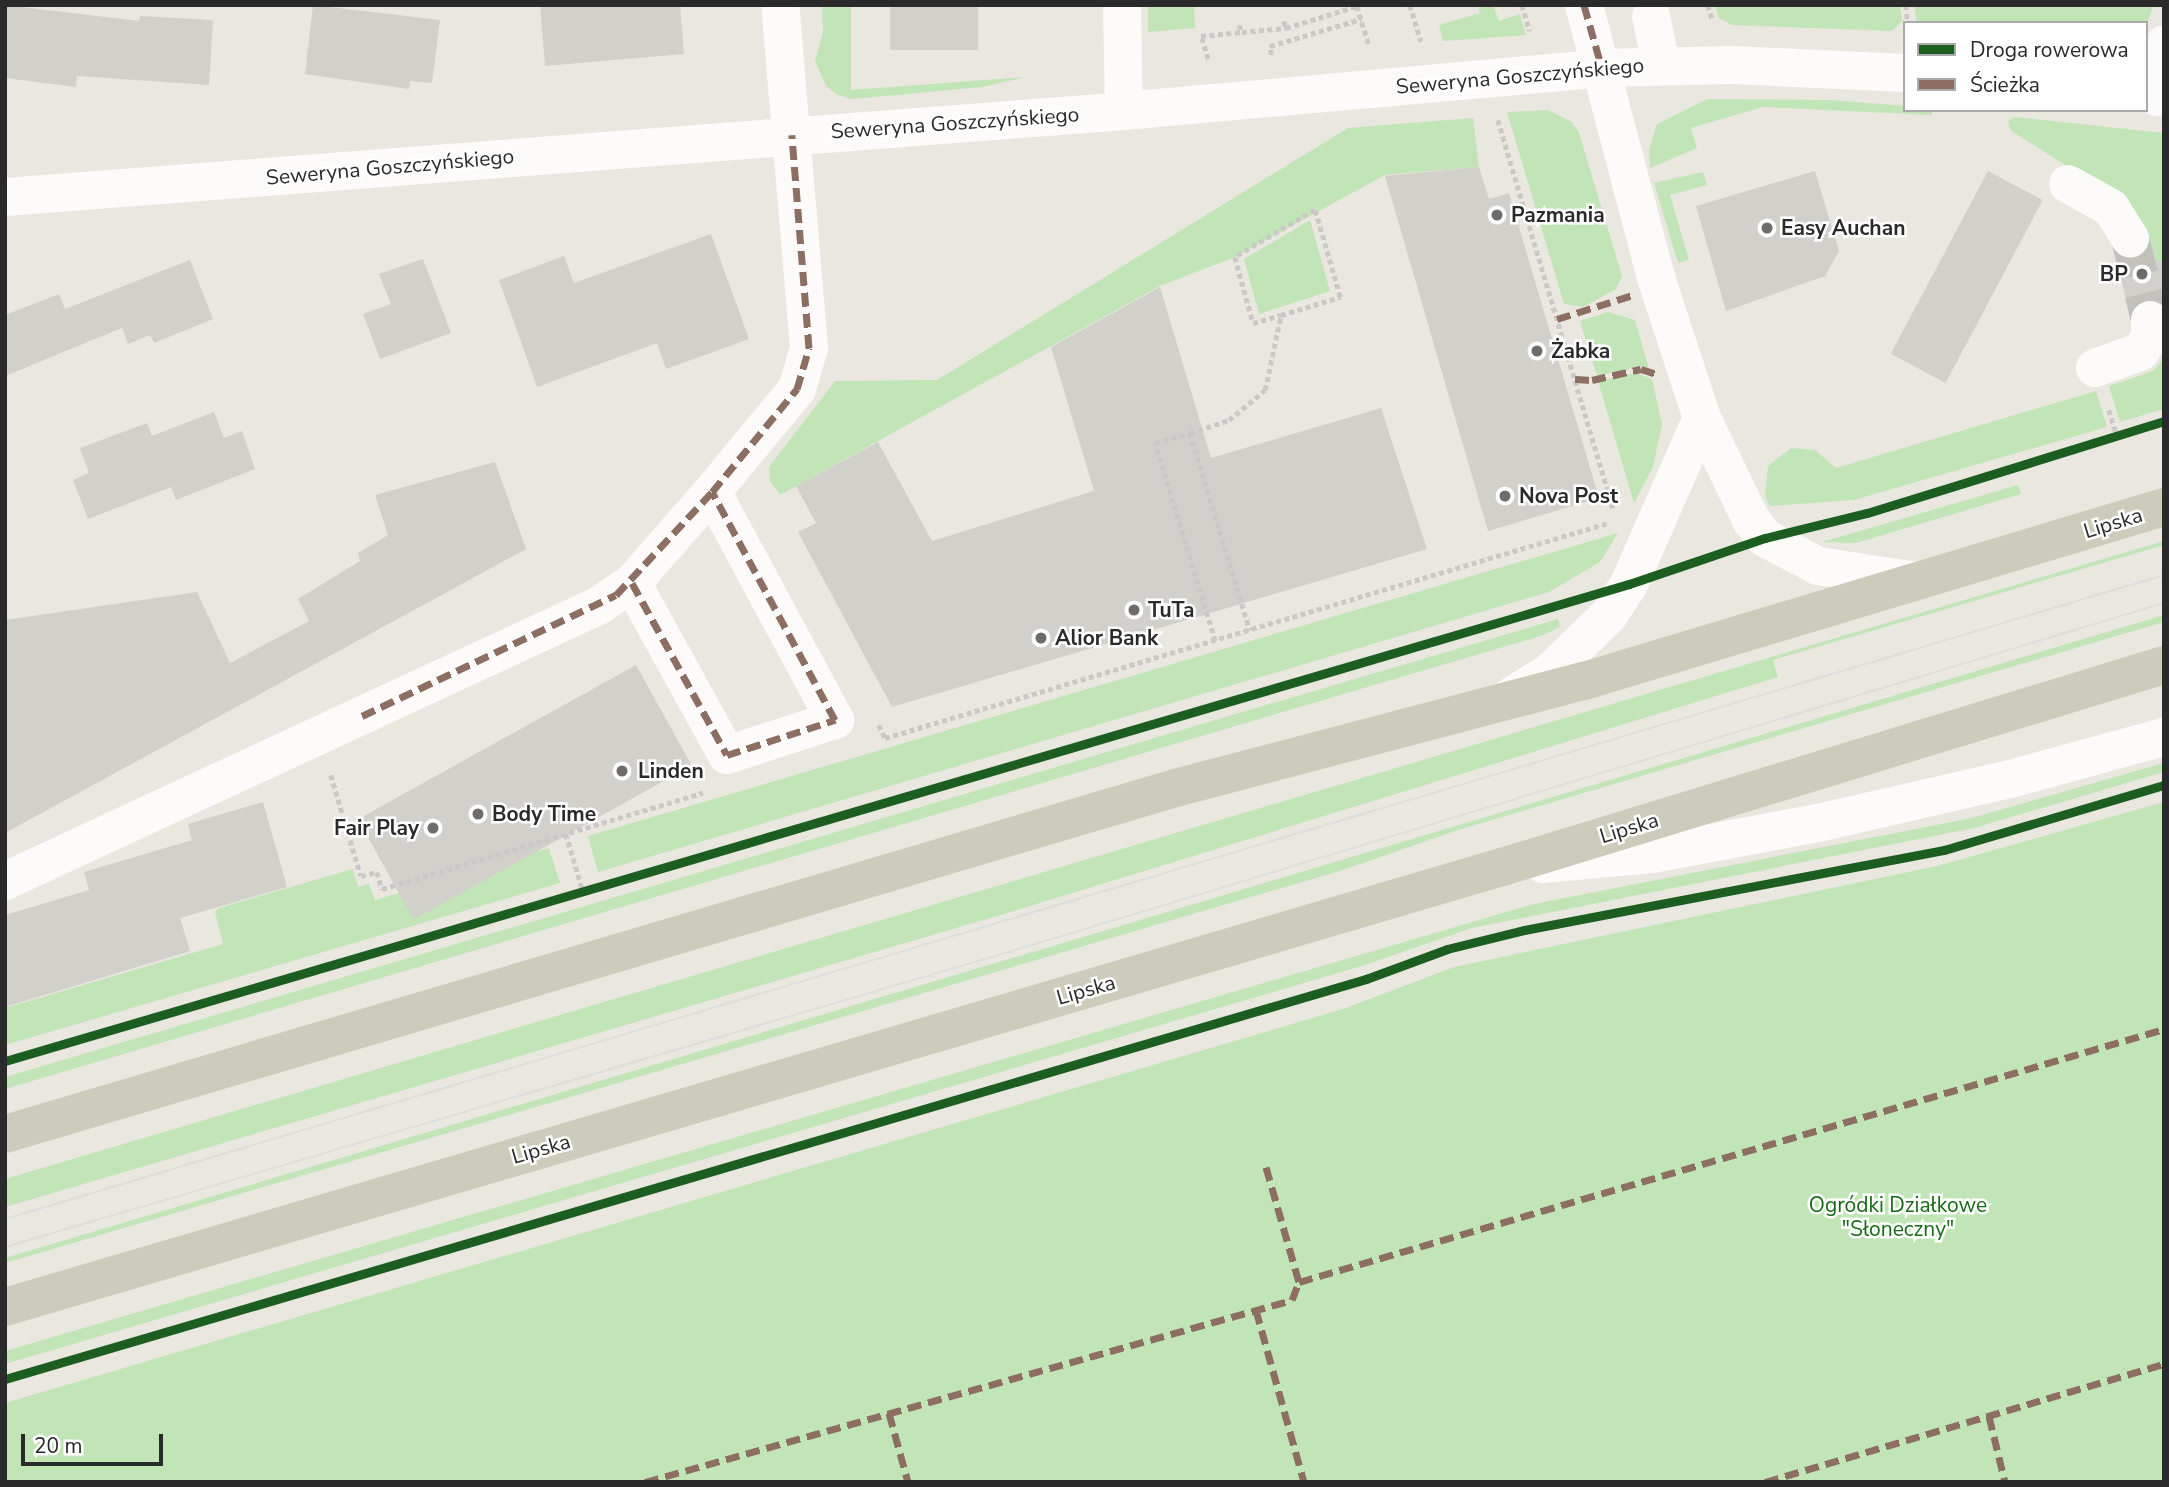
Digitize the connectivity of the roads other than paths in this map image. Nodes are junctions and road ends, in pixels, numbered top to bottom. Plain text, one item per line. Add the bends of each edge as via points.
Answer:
1 (780, 5) edge
2 (1122, 5) edge
3 (1584, 5) edge
4 (1651, 16) dead end
5 (2164, 44) edge
6 (1661, 65) junction
7 (1602, 68) junction
8 (1903, 73) edge
9 (2156, 97) edge
10 (1124, 111) junction
11 (792, 135) junction
12 (2068, 184) dead end
13 (5, 197) edge
14 (2130, 239) tunnel mouth
15 (2150, 320) tunnel mouth
16 (2095, 368) dead end
17 (1702, 418) junction
18 (712, 492) junction
19 (2164, 507) edge
20 (1917, 581) junction
21 (632, 583) junction
22 (2164, 666) edge
23 (1503, 701) junction
24 (2164, 737) edge
25 (1502, 867) junction
26 (5, 881) edge
27 (5, 1134) edge
28 (5, 1307) edge

1 - 11 street
2 - 10 street
3 - 7 street
4 - 6 street
5 - 9 street
6 - 7 street, Seweryna Goszczyńskiego
6 - 8 street, Seweryna Goszczyńskiego
7 - 10 street, Seweryna Goszczyńskiego
7 - 17 street via 1656,278
10 - 11 street, Seweryna Goszczyńskiego
11 - 13 street, Seweryna Goszczyńskiego
11 - 18 street via 809,348 806,370 797,389
12 - 14 street via 2111,208
15 - 16 street via 2150,337 2140,352
17 - 20 street via 1751,520 1765,538 1818,566
17 - 23 street via 1629,584 1609,615 1550,672
18 - 21 street
18 - 21 street via 835,720 727,755
19 - 20 main road, Lipska
20 - 23 main road, Lipska
21 - 26 street via 598,606
22 - 25 main road, Lipska
23 - 27 main road, Lipska via 1166,790
24 - 25 street via 2010,779 1818,823 1652,854
25 - 28 main road, Lipska

